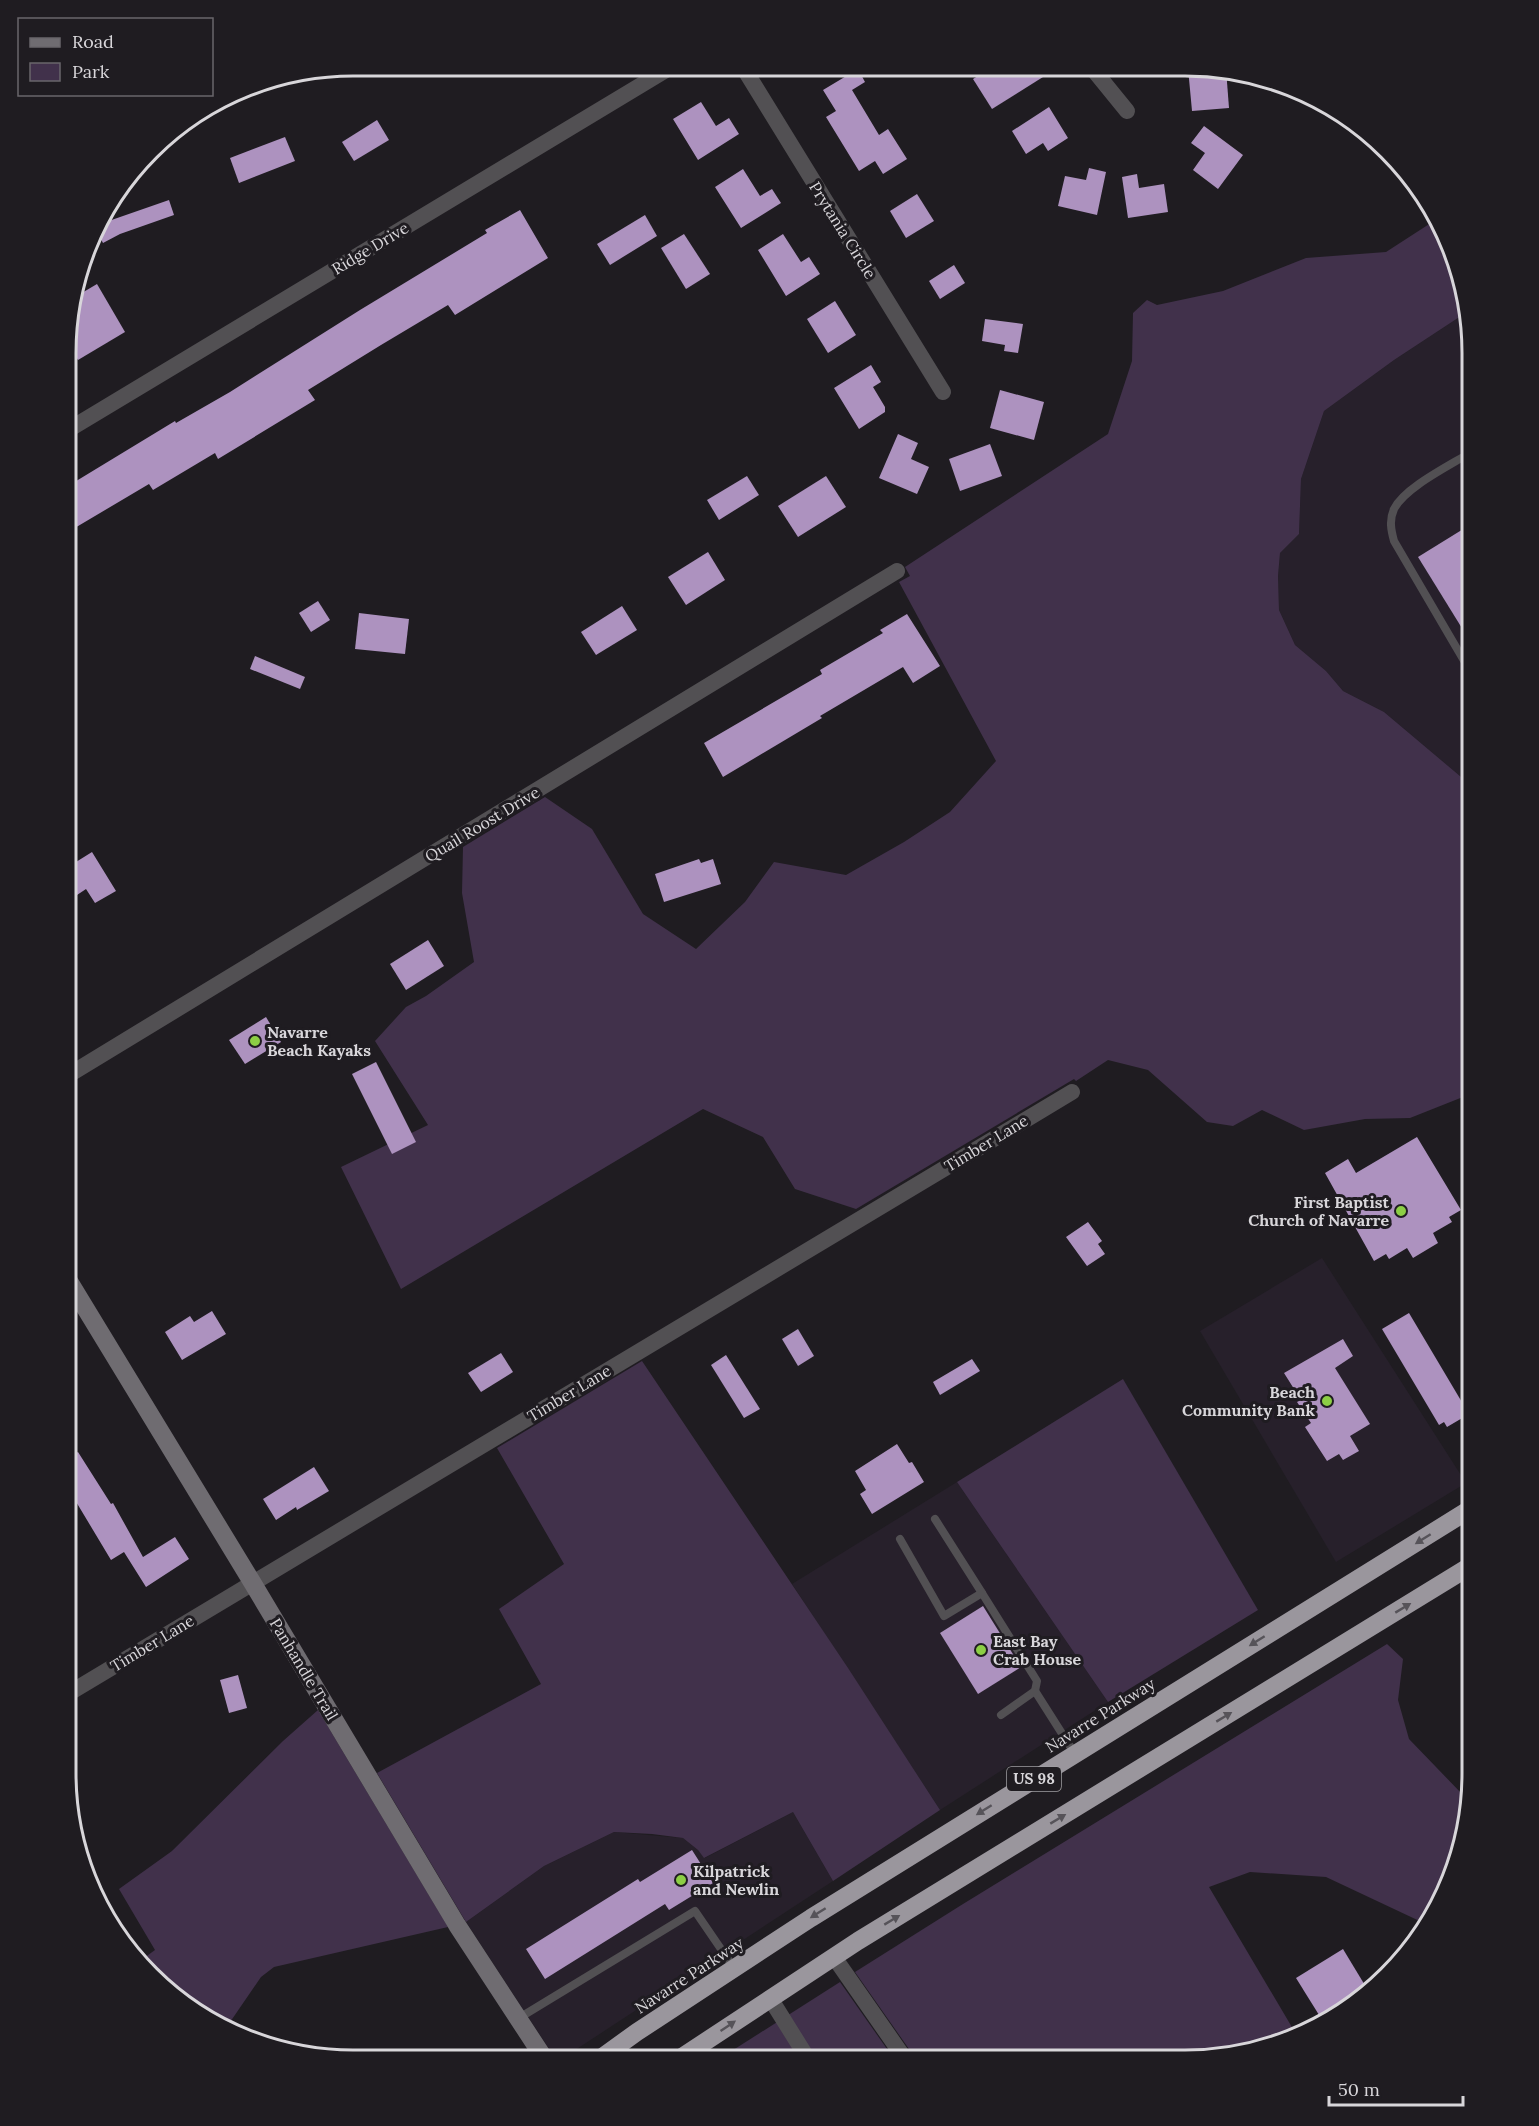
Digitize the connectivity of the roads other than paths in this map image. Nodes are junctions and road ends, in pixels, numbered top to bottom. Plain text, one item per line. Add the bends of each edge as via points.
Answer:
1 (656, 76) edge
2 (749, 76) edge
3 (1098, 76) edge
4 (1126, 111) dead end
5 (943, 393) dead end
6 (76, 425) edge
7 (1462, 459) edge
8 (897, 572) dead end
9 (1462, 657) edge
10 (76, 1071) edge
11 (1072, 1092) dead end
12 (76, 1293) edge
13 (1462, 1515) edge
14 (935, 1519) dead end
15 (900, 1539) dead end
16 (1462, 1571) edge
17 (252, 1582) junction
18 (982, 1593) junction
19 (76, 1689) edge
20 (1035, 1691) junction
21 (1001, 1715) dead end
22 (1075, 1754) junction
23 (834, 1957) junction
24 (734, 1968) junction
25 (770, 1998) junction
26 (519, 2018) junction
27 (539, 2050) edge
28 (613, 2050) edge
29 (692, 2050) edge
30 (802, 2050) edge
31 (899, 2050) edge

1 - 6 street, Ridge Drive
2 - 5 street, Prytania Circle
3 - 4 street
7 - 9 lane via 1404,495 1390,525 1394,541
8 - 10 street, Quail Roost Drive
11 - 17 street, Timber Lane
12 - 17 street, Panhandle Trail
13 -> 22 highway, Navarre Parkway / US 98
14 - 18 lane
15 - 18 lane via 944,1616
23 -> 16 highway, US 98
17 - 19 street, Timber Lane
17 - 26 street, Panhandle Trail via 457,1924
18 - 20 lane via 1037,1681
20 - 21 lane
20 - 22 lane
22 -> 24 highway, Navarre Parkway / US 98
23 - 25 highway, US 98
23 - 31 street
24 - 26 lane via 694,1911
24 - 28 highway, Navarre Parkway / US 98
29 -> 25 highway, US 98
25 - 30 street
26 - 27 street, Panhandle Trail

